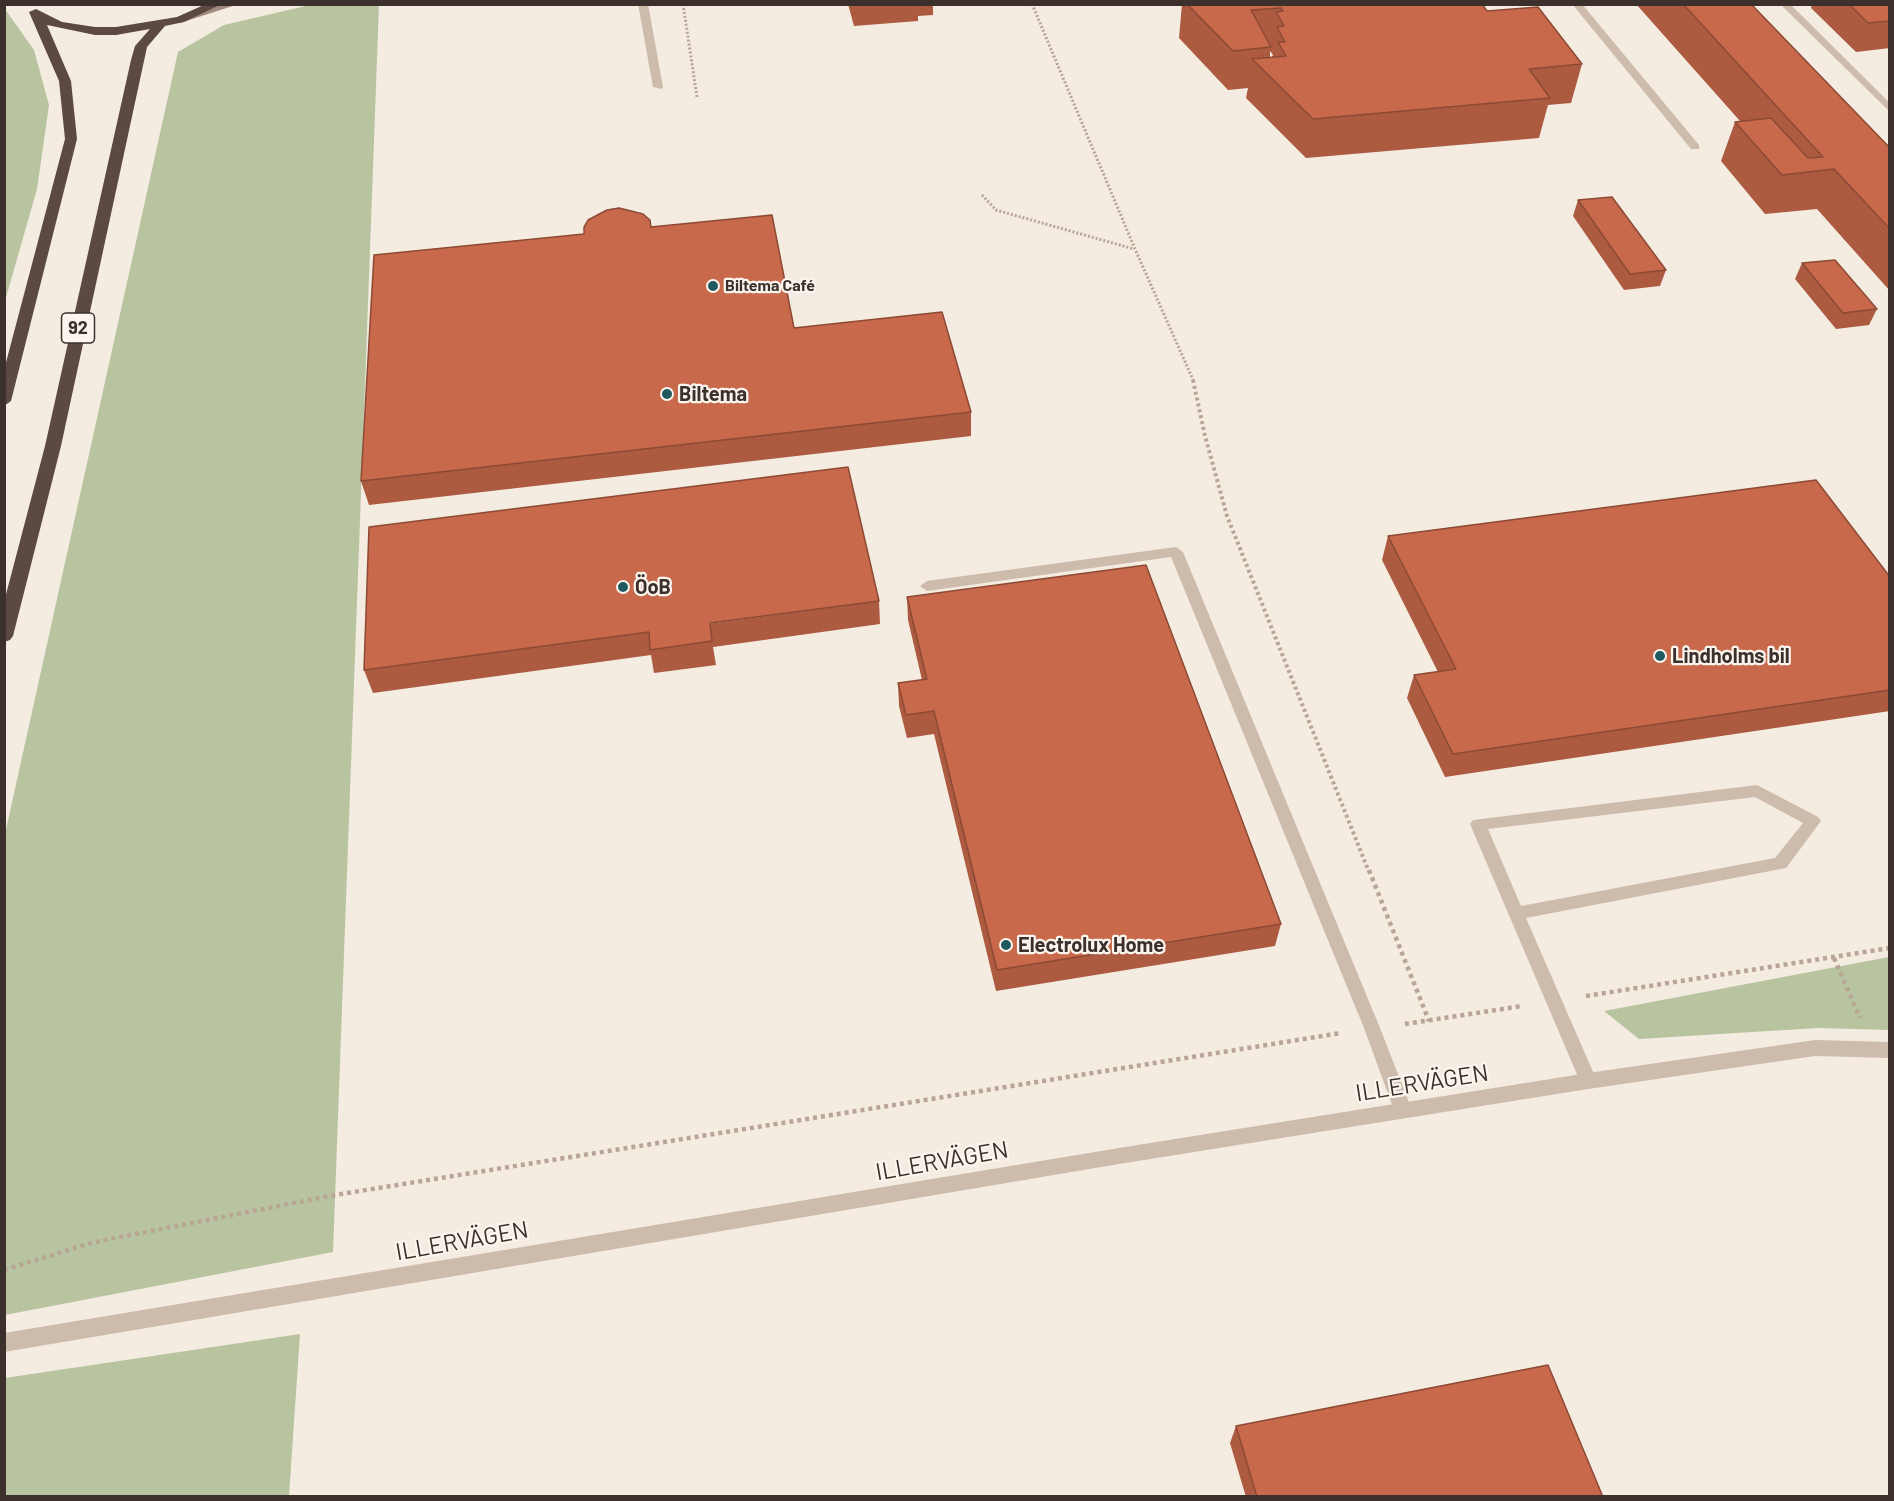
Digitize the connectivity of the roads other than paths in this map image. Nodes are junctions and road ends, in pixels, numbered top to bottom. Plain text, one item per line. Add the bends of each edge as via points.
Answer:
1 (217, 4) edge
2 (235, 4) edge
3 (643, 4) edge
4 (1576, 4) edge
5 (1784, 4) edge
6 (33, 8) edge
7 (180, 20) junction
8 (159, 26) junction
9 (658, 87) dead end
10 (1890, 109) edge
11 (1695, 147) dead end
12 (4, 401) edge
13 (927, 586) dead end
14 (4, 636) edge
15 (1517, 913) junction
16 (1882, 1049) edge
17 (1588, 1081) junction
18 (1403, 1110) junction
19 (4, 1343) edge

1 - 7 highway
2 - 7 street
3 - 9 street
4 - 11 street
5 - 10 street
6 - 8 highway via 59,25 95,31
6 - 12 highway via 65,81 71,139
7 - 8 highway
8 - 14 highway, 92 via 141,46 137,60 53,446
13 - 18 street via 1176,552
15 - 15 street via 1478,824 1757,791 1813,821 1780,863
15 - 17 street
16 - 17 street, ILLERVÄGEN via 1815,1048
17 - 18 street, ILLERVÄGEN
18 - 19 street, ILLERVÄGEN

